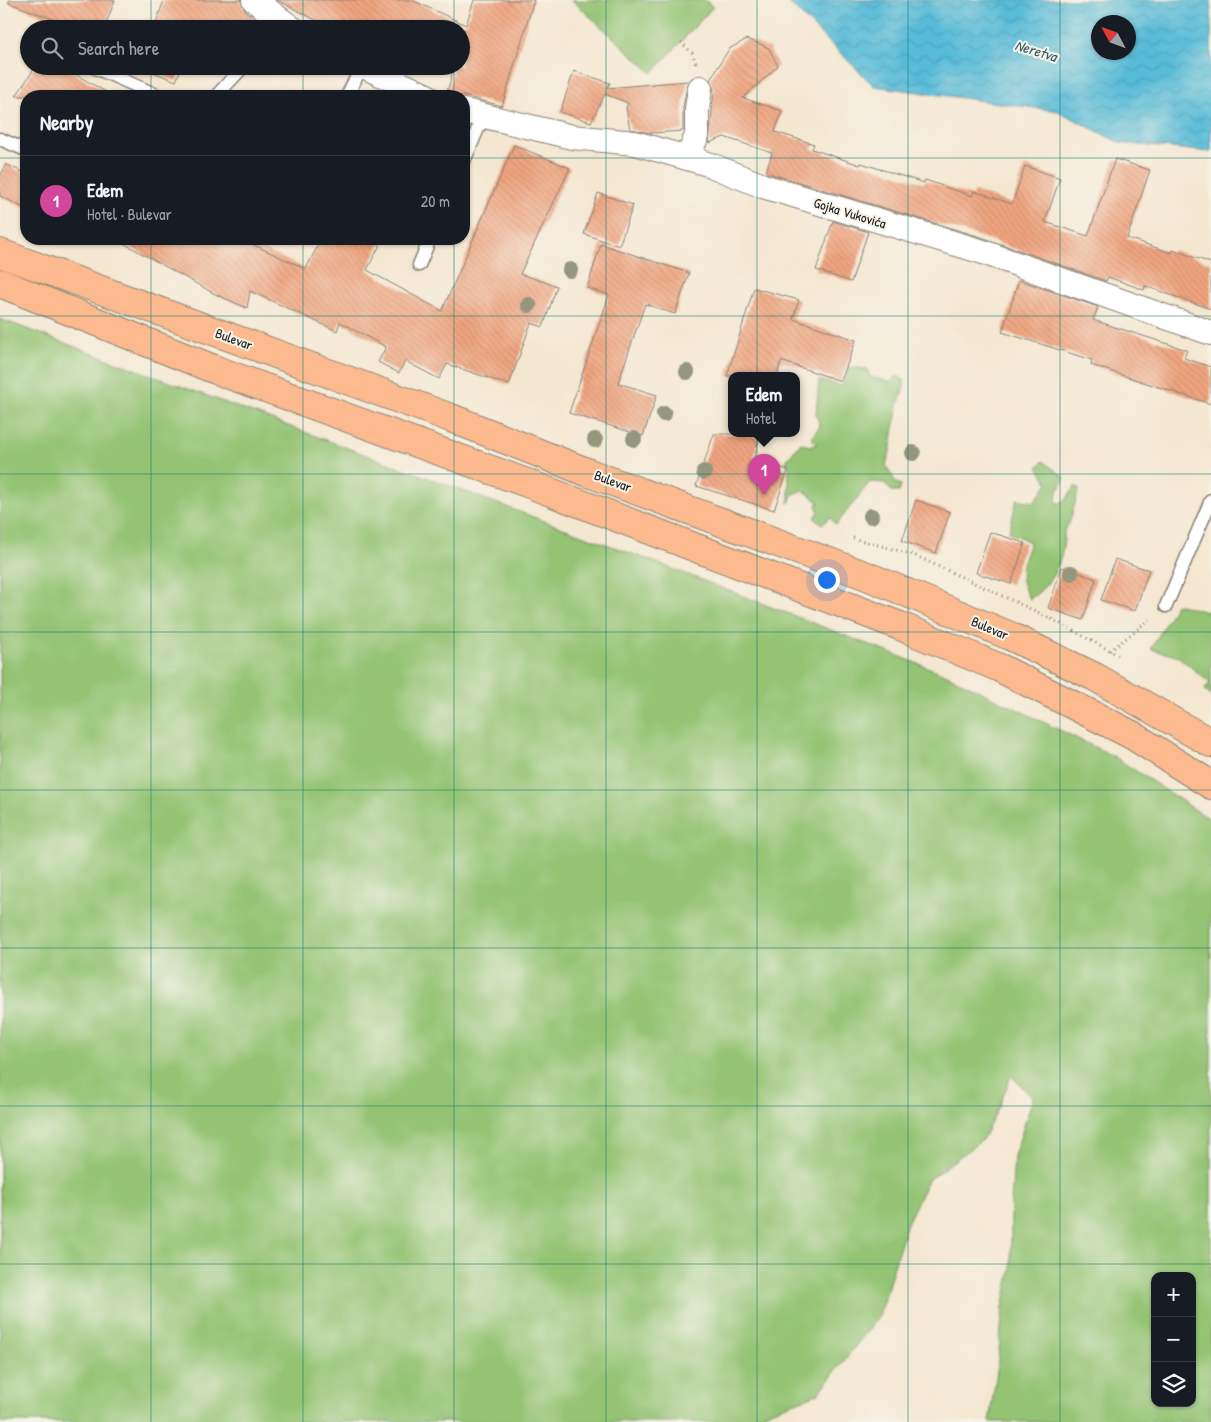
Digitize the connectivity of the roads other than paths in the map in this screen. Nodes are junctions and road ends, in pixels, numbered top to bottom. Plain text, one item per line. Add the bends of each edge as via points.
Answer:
1 (254, 0) edge
2 (276, 20) edge
3 (111, 75) edge
4 (236, 75) edge
5 (358, 75) edge
6 (382, 75) edge
7 (700, 88) dead end
8 (145, 90) edge
9 (222, 90) edge
10 (350, 90) edge
11 (415, 90) edge
12 (473, 114) edge
13 (470, 130) edge
14 (0, 139) edge
15 (20, 147) edge
16 (688, 158) junction
17 (427, 245) edge
18 (0, 253) edge
19 (419, 265) dead end
20 (0, 283) edge
21 (1211, 333) edge
22 (1211, 500) edge
23 (1166, 606) road end
24 (1211, 743) edge
25 (1211, 785) edge

1 - 2 street
3 - 8 lane
4 - 9 lane
5 - 10 lane
6 - 11 street
7 - 16 street via 698,135
12 - 13 lane, Gojka Vukovića
12 - 16 street, Gojka Vukovića via 572,137 635,143
14 - 15 lane
16 - 21 street, Gojka Vukovića via 763,186 980,251
17 - 19 lane
18 - 24 main road, Bulevar via 451,418 867,576 1010,636 1095,677
20 - 25 main road via 216,370 527,483 909,630 1000,668 1132,734
22 - 23 lane

